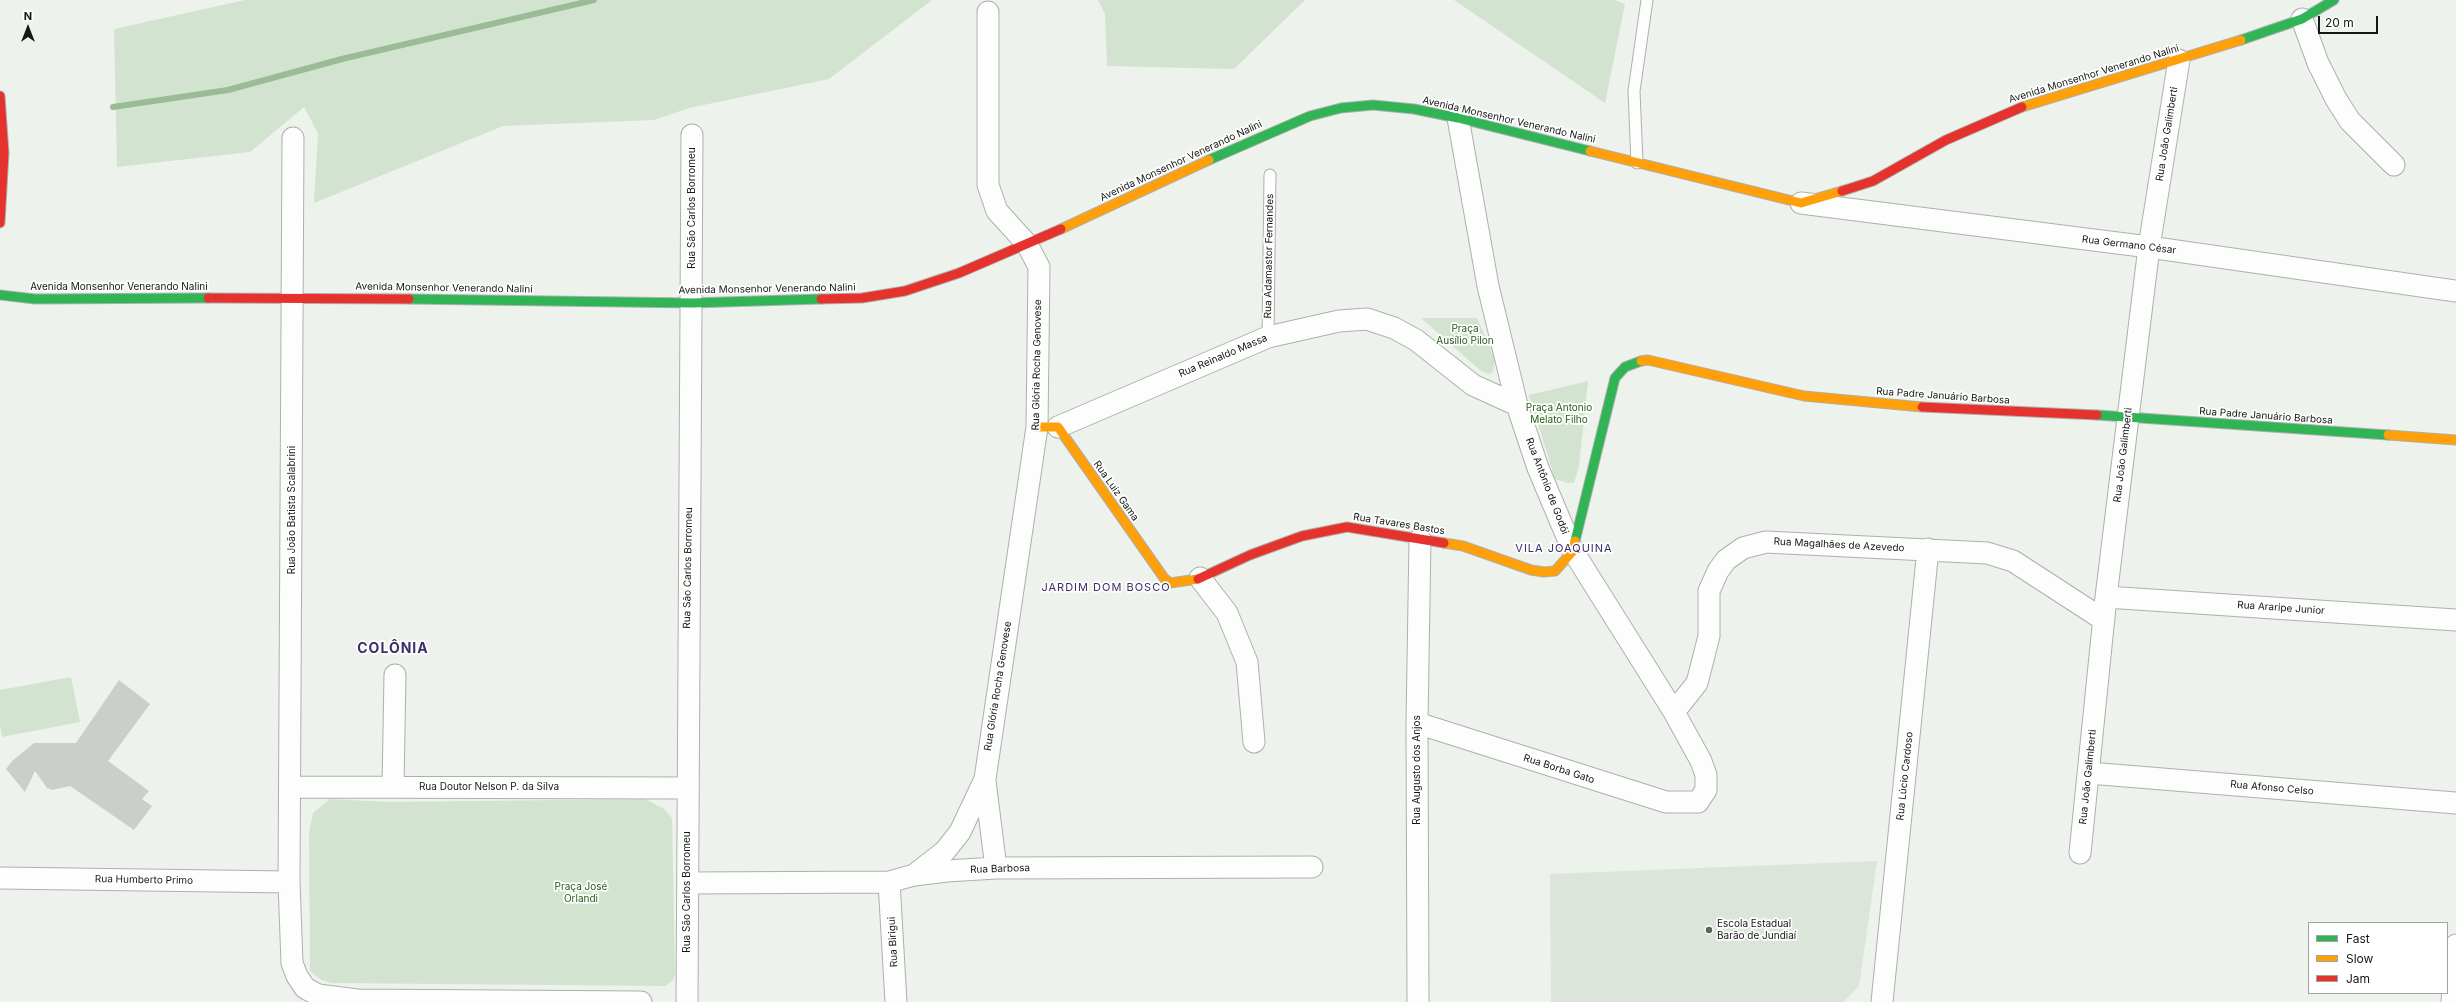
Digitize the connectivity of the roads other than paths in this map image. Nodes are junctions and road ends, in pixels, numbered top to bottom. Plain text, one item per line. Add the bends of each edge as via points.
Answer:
1 (1648, 0) edge
2 (2334, 0) edge
3 (988, 12) dead end
4 (2302, 19) junction
5 (2179, 60) junction
6 (0, 96) edge
7 (1458, 118) junction
8 (692, 135) dead end
9 (293, 138) dead end
10 (1637, 163) junction
11 (2394, 165) dead end
12 (1270, 175) dead end
13 (1801, 203) junction
14 (0, 223) edge
15 (1027, 244) junction
16 (2149, 247) junction
17 (2456, 291) edge
18 (0, 295) edge
19 (293, 297) junction
20 (692, 302) junction
21 (1268, 336) junction
22 (1517, 405) junction
23 (2128, 417) junction
24 (1037, 427) junction
25 (1058, 427) junction
26 (2456, 440) edge
27 (1420, 539) junction
28 (1928, 550) junction
29 (1573, 551) junction
30 (1200, 578) junction
31 (1170, 583) joint
32 (2106, 597) junction
33 (2104, 620) junction
34 (2456, 620) edge
35 (395, 675) dead end
36 (1674, 712) junction
37 (1417, 723) junction
38 (1254, 742) dead end
39 (2089, 773) junction
40 (984, 779) junction
41 (291, 787) junction
42 (393, 787) junction
43 (687, 788) junction
44 (1702, 799) joint
45 (2456, 803) edge
46 (2080, 853) dead end
47 (1312, 867) dead end
48 (996, 868) junction
49 (914, 875) junction
50 (0, 878) edge
51 (289, 882) junction
52 (889, 882) junction
53 (688, 883) junction
54 (2456, 946) edge
55 (400, 1001) edge
56 (641, 1002) edge
57 (687, 1002) edge
58 (896, 1002) edge
59 (1418, 1002) edge
60 (1882, 1002) edge
61 (2452, 1002) edge

1 - 10 lane via 1634,91
2 - 4 street, Avenida Monsenhor Venerando Nalini
3 - 15 street, Rua Glória Rocha Genovese via 988,185 997,211
4 - 5 street, Avenida Monsenhor Venerando Nalini
4 - 11 street via 2318,63 2336,99 2350,121
5 - 13 street, Avenida Monsenhor Venerando Nalini via 2018,108 1946,140 1873,181
5 - 16 street, Rua João Galimberti
6 - 14 street via 4,153
7 - 10 street, Avenida Monsenhor Venerando Nalini
7 - 15 street, Avenida Monsenhor Venerando Nalini via 1414,109 1373,106 1341,108 1310,116
7 - 22 street, Rua Antônio de Godói via 1488,286
8 - 20 street, Rua São Carlos Borromeu
9 - 19 street, Rua João Batista Scalabrini
10 - 13 street, Avenida Monsenhor Venerando Nalini
12 - 21 lane, Rua Adamastor Fernandes
13 - 16 street, Rua Germano César
15 - 20 street, Avenida Monsenhor Venerando Nalini via 960,273 905,291 862,298
15 - 24 street, Rua Glória Rocha Genovese via 1039,267
16 - 17 street, Rua Germano César
16 - 23 street, Rua João Galimberti
18 - 19 street, Avenida Monsenhor Venerando Nalini via 35,299
19 - 20 street, Avenida Monsenhor Venerando Nalini
19 - 41 street, Rua João Batista Scalabrini
20 - 43 street, Rua São Carlos Borromeu
21 - 22 street, Rua Reinaldo Massa via 1338,321 1367,319 1394,328 1416,340 1473,385
21 - 25 street, Rua Reinaldo Massa
22 - 29 street, Rua Antônio de Godói via 1538,468
23 - 26 street, Rua Padre Januário Barbosa
23 - 29 street, Rua Padre Januário Barbosa via 1904,406 1804,396 1648,360 1635,362 1625,367 1615,378
23 - 32 street, Rua João Galimberti
24 - 25 street
24 - 40 street, Rua Glória Rocha Genovese
25 - 31 street, Rua Luiz Gama
27 - 29 street, Rua Tavares Bastos via 1463,546 1530,570 1544,572 1555,571
27 - 30 street, Rua Tavares Bastos via 1360,528 1335,529 1302,536 1250,555
27 - 37 street, Rua Augusto dos Anjos
28 - 33 street, Rua Magalhães de Azevedo via 1987,553 2013,561
28 - 36 street, Rua Magalhães de Azevedo via 1766,542 1743,548 1726,560 1709,591 1709,636 1697,684
28 - 60 street, Rua Lúcio Cardoso
29 - 36 street, Rua Antônio de Godói
30 - 31 street, Rua Tavares Bastos
30 - 38 street via 1227,612 1247,662
32 - 33 street, Rua João Galimberti
32 - 34 street, Rua Araripe Junior
33 - 39 street, Rua João Galimberti
35 - 42 street
36 - 44 street, Rua Antônio de Godói via 1706,775 1706,790
37 - 44 street, Rua Borba Gato via 1666,802 1692,804
37 - 59 street, Rua Augusto dos Anjos
39 - 45 street, Rua Afonso Celso
39 - 46 street, Rua João Galimberti
40 - 48 street, Rua Glória Rocha Genovese
40 - 49 street, Rua Glória Rocha Genovese via 960,832 945,850
41 - 42 street, Rua Doutor Nelson P. da Silva
41 - 51 street, Rua João Batista Scalabrini
42 - 43 street, Rua Doutor Nelson P. da Silva
43 - 53 street, Rua São Carlos Borromeu
47 - 48 street, Rua Barbosa
48 - 49 street, Rua Barbosa
49 - 52 street, Rua Barbosa
50 - 51 street, Rua Humberto Primo
51 - 55 street, Rua João Batista Scalabrini via 292,963 305,988 318,995 336,998
52 - 53 street, Rua Barbosa
52 - 58 street, Rua Birigui
53 - 57 street, Rua São Carlos Borromeu
54 - 61 street
55 - 56 street, Rua João Batista Scalabrini

